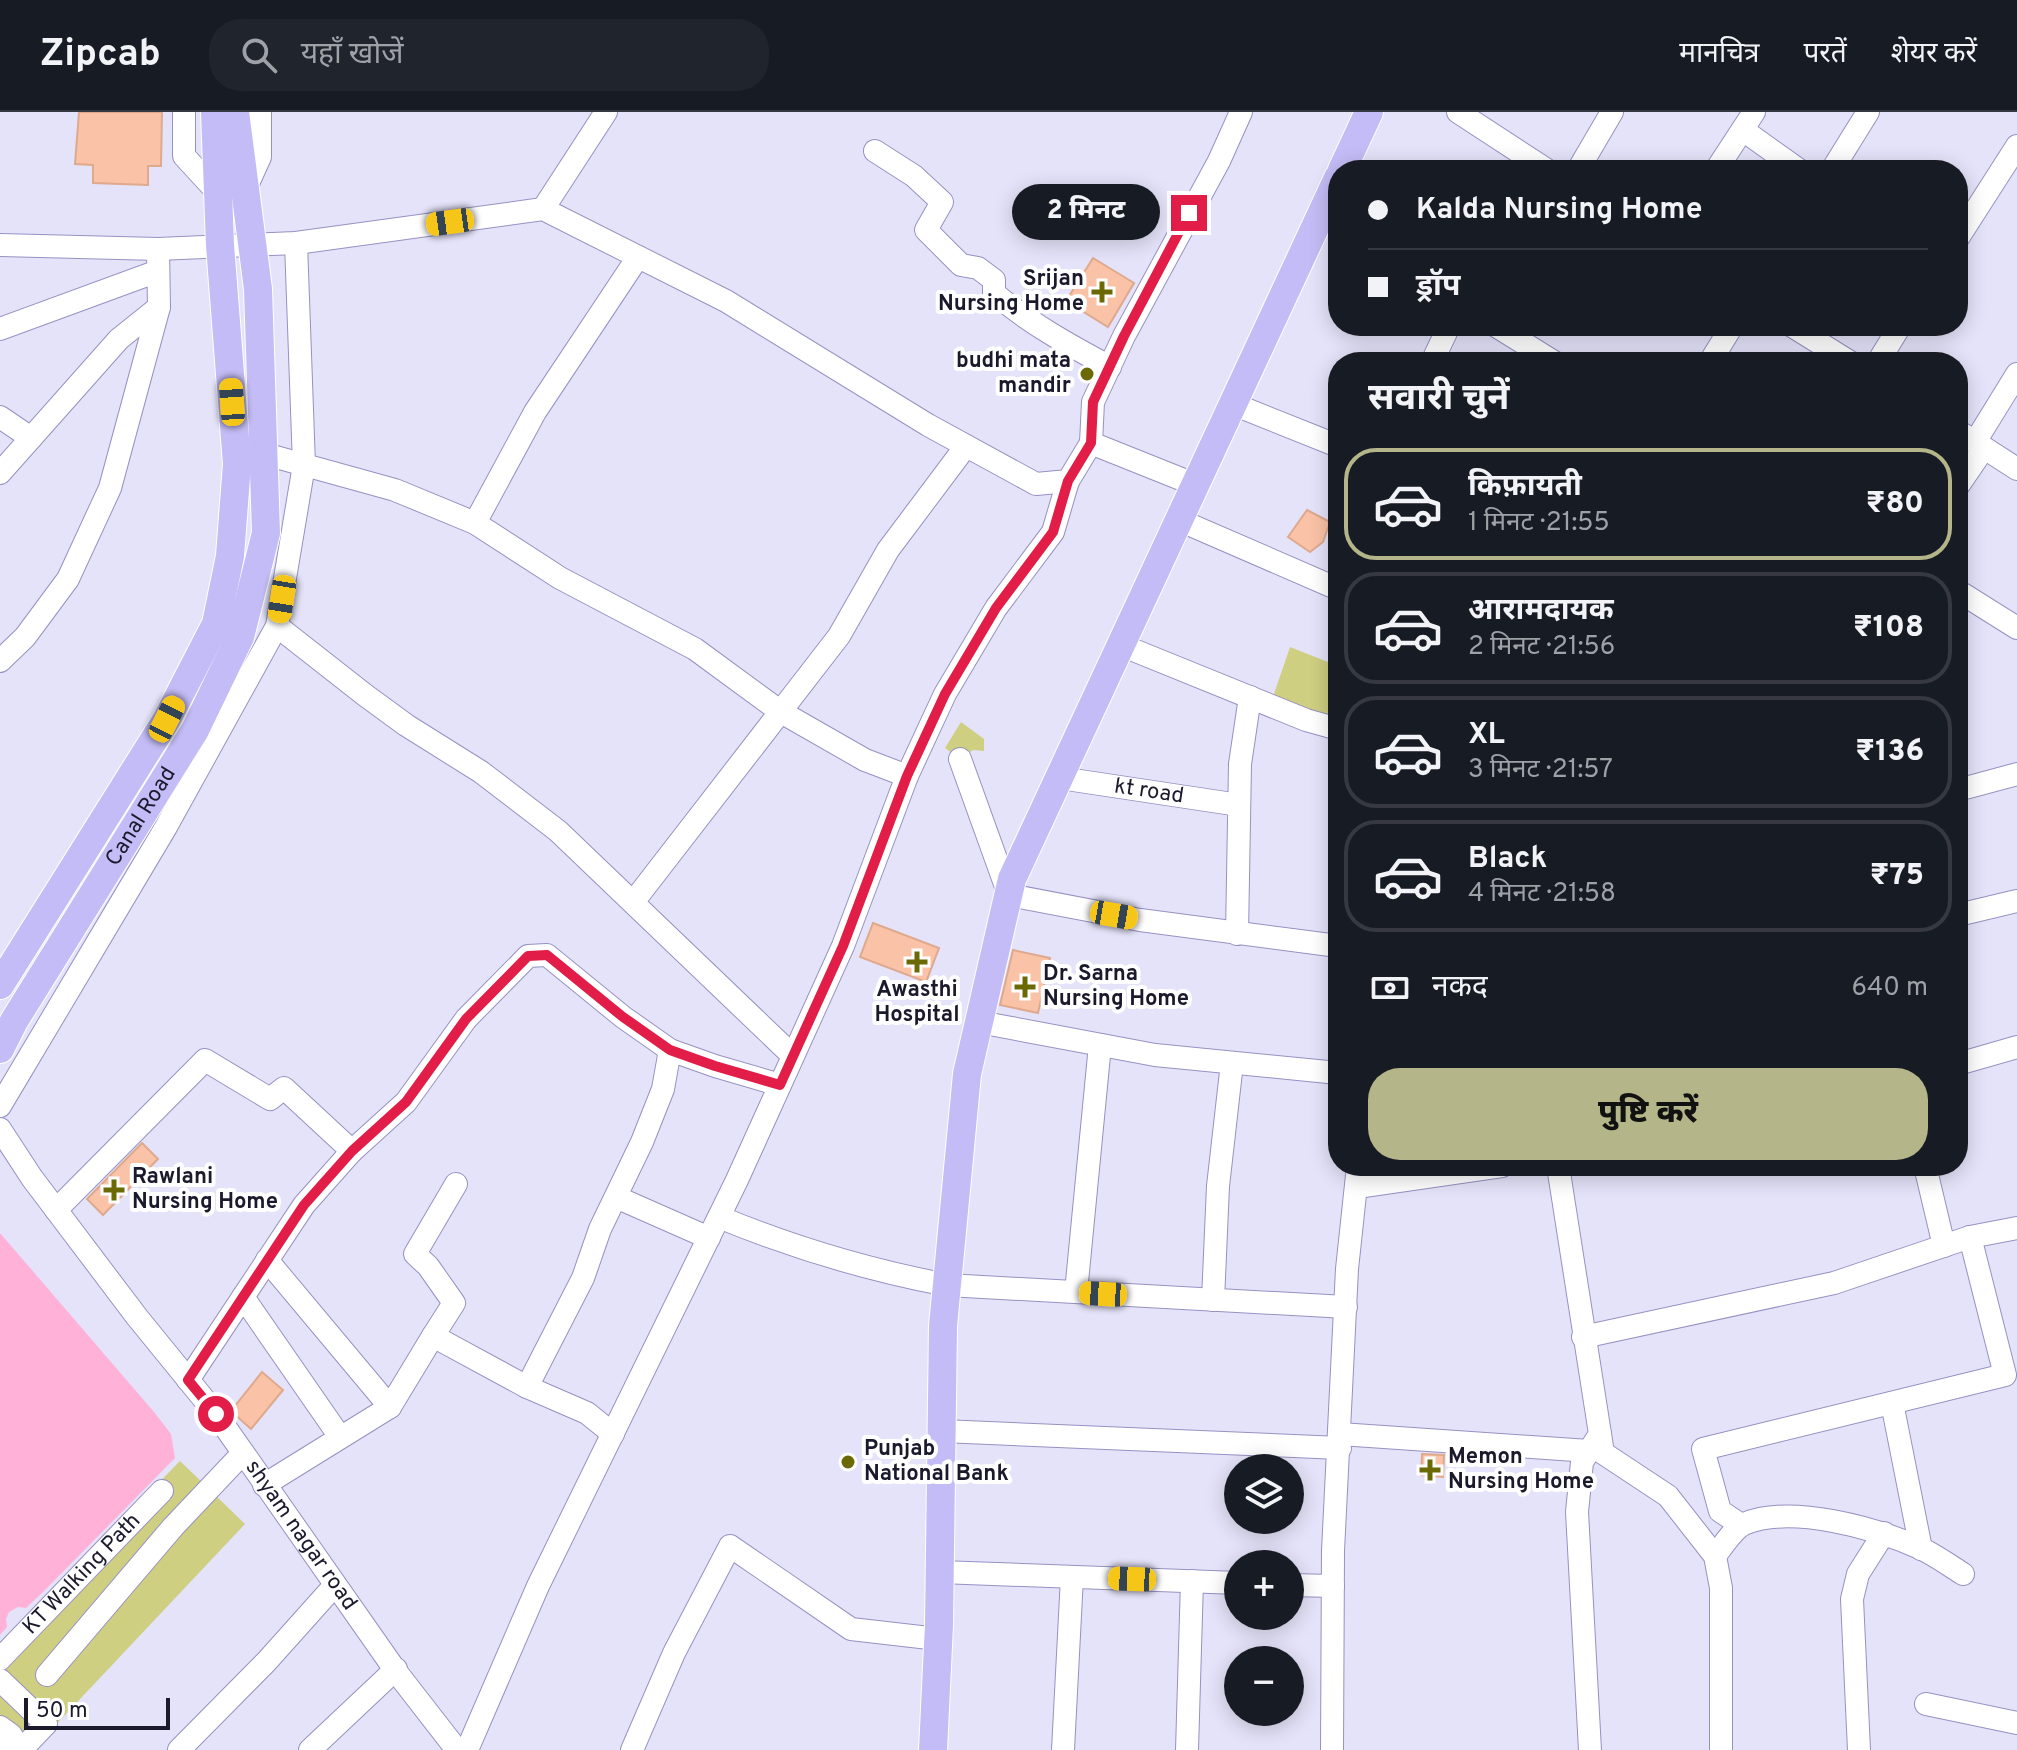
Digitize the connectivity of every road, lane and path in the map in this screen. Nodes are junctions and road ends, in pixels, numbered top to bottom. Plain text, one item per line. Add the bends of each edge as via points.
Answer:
1 (184, 112) edge
2 (606, 112) edge
3 (1241, 112) edge
4 (1369, 112) edge
5 (1458, 112) edge
6 (1612, 112) edge
7 (1868, 112) edge
8 (232, 115) edge
9 (1749, 121) edge
10 (2017, 146) edge
11 (875, 151) dead end
12 (1347, 160) edge
13 (1511, 160) edge
14 (1584, 160) edge
15 (1723, 160) edge
16 (1789, 160) edge
17 (1838, 160) edge
18 (231, 192) junction
19 (1328, 200) edge
20 (543, 209) junction
21 (1968, 222) edge
22 (296, 243) junction
23 (0, 245) edge
24 (220, 245) junction
25 (252, 245) junction
26 (638, 257) junction
27 (158, 260) junction
28 (159, 307) junction
29 (0, 329) edge
30 (1512, 336) edge
31 (1808, 336) edge
32 (1538, 352) edge
33 (1834, 352) edge
34 (1110, 367) junction
35 (2017, 374) edge
36 (1233, 404) junction
37 (0, 417) edge
38 (31, 438) junction
39 (1972, 440) edge
40 (1328, 442) edge
41 (1091, 443) junction
42 (966, 446) junction
43 (265, 454) junction
44 (304, 465) junction
45 (2017, 469) edge
46 (0, 473) edge
47 (1068, 481) junction
48 (1196, 485) junction
49 (1179, 520) junction
50 (475, 523) junction
51 (1328, 585) edge
52 (1968, 597) edge
53 (277, 626) junction
54 (2017, 628) edge
55 (1121, 645) junction
56 (0, 661) edge
57 (1250, 697) junction
58 (781, 712) junction
59 (1328, 726) edge
60 (960, 759) dead end
61 (2017, 774) edge
62 (907, 776) junction
63 (1060, 778) junction
64 (1968, 787) edge
65 (1239, 805) junction
66 (1009, 895) junction
67 (634, 901) junction
68 (2017, 901) edge
69 (1968, 913) edge
70 (1237, 934) junction
71 (1328, 945) edge
72 (0, 985) edge
73 (979, 1022) junction
74 (1100, 1045) junction
75 (2017, 1047) edge
76 (0, 1049) edge
77 (670, 1050) junction
78 (793, 1056) junction
79 (1968, 1061) edge
80 (1232, 1063) junction
81 (1328, 1072) edge
82 (780, 1085) junction
83 (0, 1106) edge
84 (0, 1129) edge
85 (352, 1151) junction
86 (1559, 1176) edge
87 (1927, 1176) edge
88 (1358, 1177) edge
89 (456, 1184) dead end
90 (616, 1197) junction
91 (56, 1210) junction
92 (719, 1217) junction
93 (2017, 1228) edge
94 (1970, 1237) junction
95 (709, 1238) junction
96 (1944, 1246) junction
97 (267, 1260) junction
98 (947, 1285) junction
99 (1076, 1292) junction
100 (243, 1297) junction
101 (1213, 1300) junction
102 (1346, 1307) junction
103 (433, 1336) junction
104 (1583, 1337) junction
105 (188, 1380) junction
106 (527, 1387) junction
107 (1892, 1403) junction
108 (390, 1407) junction
109 (942, 1431) junction
110 (613, 1434) junction
111 (340, 1437) junction
112 (1340, 1441) junction
113 (1595, 1443) junction
114 (243, 1453) junction
115 (264, 1485) junction
116 (162, 1491) dead end
117 (1741, 1525) junction
118 (1884, 1533) junction
119 (1921, 1549) junction
120 (1715, 1556) junction
121 (940, 1572) junction
122 (1963, 1574) dead end
123 (1072, 1577) junction
124 (1192, 1581) junction
125 (1224, 1582) edge
126 (335, 1585) junction
127 (1304, 1585) edge
128 (1333, 1586) junction
129 (938, 1639) junction
130 (0, 1659) edge
131 (396, 1669) junction
132 (47, 1675) dead end
133 (0, 1680) edge
134 (1926, 1704) dead end
135 (2017, 1723) edge
136 (0, 1727) edge
137 (0, 1746) edge
138 (21, 1750) edge
139 (179, 1750) edge
140 (310, 1750) edge
141 (457, 1750) edge
142 (467, 1750) edge
143 (632, 1750) edge
144 (933, 1750) edge
145 (1063, 1750) edge
146 (1187, 1750) edge
147 (1332, 1750) edge
148 (1590, 1750) edge
149 (1721, 1750) edge
150 (1859, 1750) edge

1 - 18 street via 184,156
2 - 20 street
3 - 34 street
4 - 12 main road
5 - 13 street
6 - 14 street
7 - 17 street
8 - 18 main road
8 - 18 street via 260,157
9 - 15 street
9 - 16 street
10 - 21 street
11 - 34 street via 942,202 926,230 961,265 978,268 994,280 994,293 1014,310
18 - 24 main road, Canal Road
18 - 25 main road, Canal Road
19 - 36 main road
20 - 22 street
20 - 26 street
22 - 25 street
22 - 44 street
23 - 27 street
24 - 25 street
24 - 27 street
24 - 72 main road, Canal Road via 237,464 230,556 216,624 167,719
25 - 43 main road, Canal Road
26 - 42 street via 726,301
26 - 50 street via 535,412
27 - 28 street
27 - 29 street
28 - 38 street via 119,339
28 - 56 street via 110,488 68,579
30 - 32 street
31 - 33 street
34 - 41 street via 1093,402
35 - 39 street
36 - 40 street
36 - 48 main road
37 - 38 street
38 - 46 street
39 - 45 street
41 - 47 street
41 - 48 street
42 - 47 street via 1036,484
42 - 58 street via 888,550 839,636
43 - 44 street
43 - 76 main road, Canal Road via 266,533 240,637 195,730
44 - 50 street via 395,490
44 - 53 street
47 - 62 street via 1053,532 996,608 945,694
48 - 49 main road
49 - 51 street
49 - 55 main road
50 - 58 street via 560,578 695,649
52 - 54 street
53 - 67 street via 375,703 481,772 558,831
53 - 83 street via 166,827
55 - 57 street
55 - 63 main road
57 - 59 street
57 - 65 street
58 - 62 street via 865,760
58 - 67 street
60 - 66 street
61 - 64 street
62 - 78 street via 843,946
63 - 65 street, kt road
63 - 66 main road
65 - 70 street
66 - 70 street
66 - 73 main road
67 - 78 street
68 - 69 street
70 - 71 street
73 - 74 street
73 - 98 main road via 967,1074
74 - 80 street
74 - 99 street
75 - 79 street
77 - 82 street
77 - 85 street via 547,955 528,956 466,1019 406,1102
77 - 90 street via 663,1089
78 - 82 street
80 - 81 street
80 - 101 street via 1218,1186
82 - 92 street
84 - 91 street, shyam nagar road
85 - 91 street via 284,1088 270,1099 205,1060
85 - 97 street via 304,1205
86 - 104 street
87 - 96 street
88 - 102 street
89 - 103 street via 415,1254 454,1303
90 - 95 street
90 - 106 street via 583,1278
91 - 105 street, shyam nagar road
92 - 95 street
92 - 98 street via 827,1258
93 - 94 street
94 - 96 street
94 - 107 street via 2005,1375
95 - 110 street
96 - 104 street via 1834,1283
97 - 100 street
97 - 108 street
98 - 99 street
98 - 109 main road
99 - 101 street
100 - 105 street
100 - 111 street
101 - 102 street
102 - 112 street
103 - 106 street
103 - 108 street
104 - 113 street
105 - 114 street, shyam nagar road
106 - 110 street via 587,1413
107 - 117 street via 1703,1449 1720,1511
107 - 119 street
108 - 111 street
109 - 112 street
109 - 121 main road
110 - 142 street via 538,1586
111 - 115 street
112 - 113 street
112 - 128 street
113 - 120 street via 1668,1496
113 - 148 street via 1582,1462 1577,1512
114 - 115 street, shyam nagar road
114 - 132 street
115 - 126 street, shyam nagar road
116 - 130 street, KT Walking Path
117 - 118 street via 1775,1515
117 - 120 street
118 - 119 street
118 - 150 street via 1858,1574 1852,1599
119 - 122 street
120 - 149 street via 1721,1588
121 - 123 street
121 - 129 main road
123 - 124 street
123 - 145 street
124 - 125 street
124 - 146 street
126 - 131 street, shyam nagar road
126 - 139 street
127 - 128 street
128 - 147 street
129 - 143 street via 851,1629 730,1546 674,1653
129 - 144 main road
131 - 140 street
131 - 141 street, shyam nagar road
133 - 138 street via 46,1724
134 - 135 street
136 - 137 street via 14,1740

